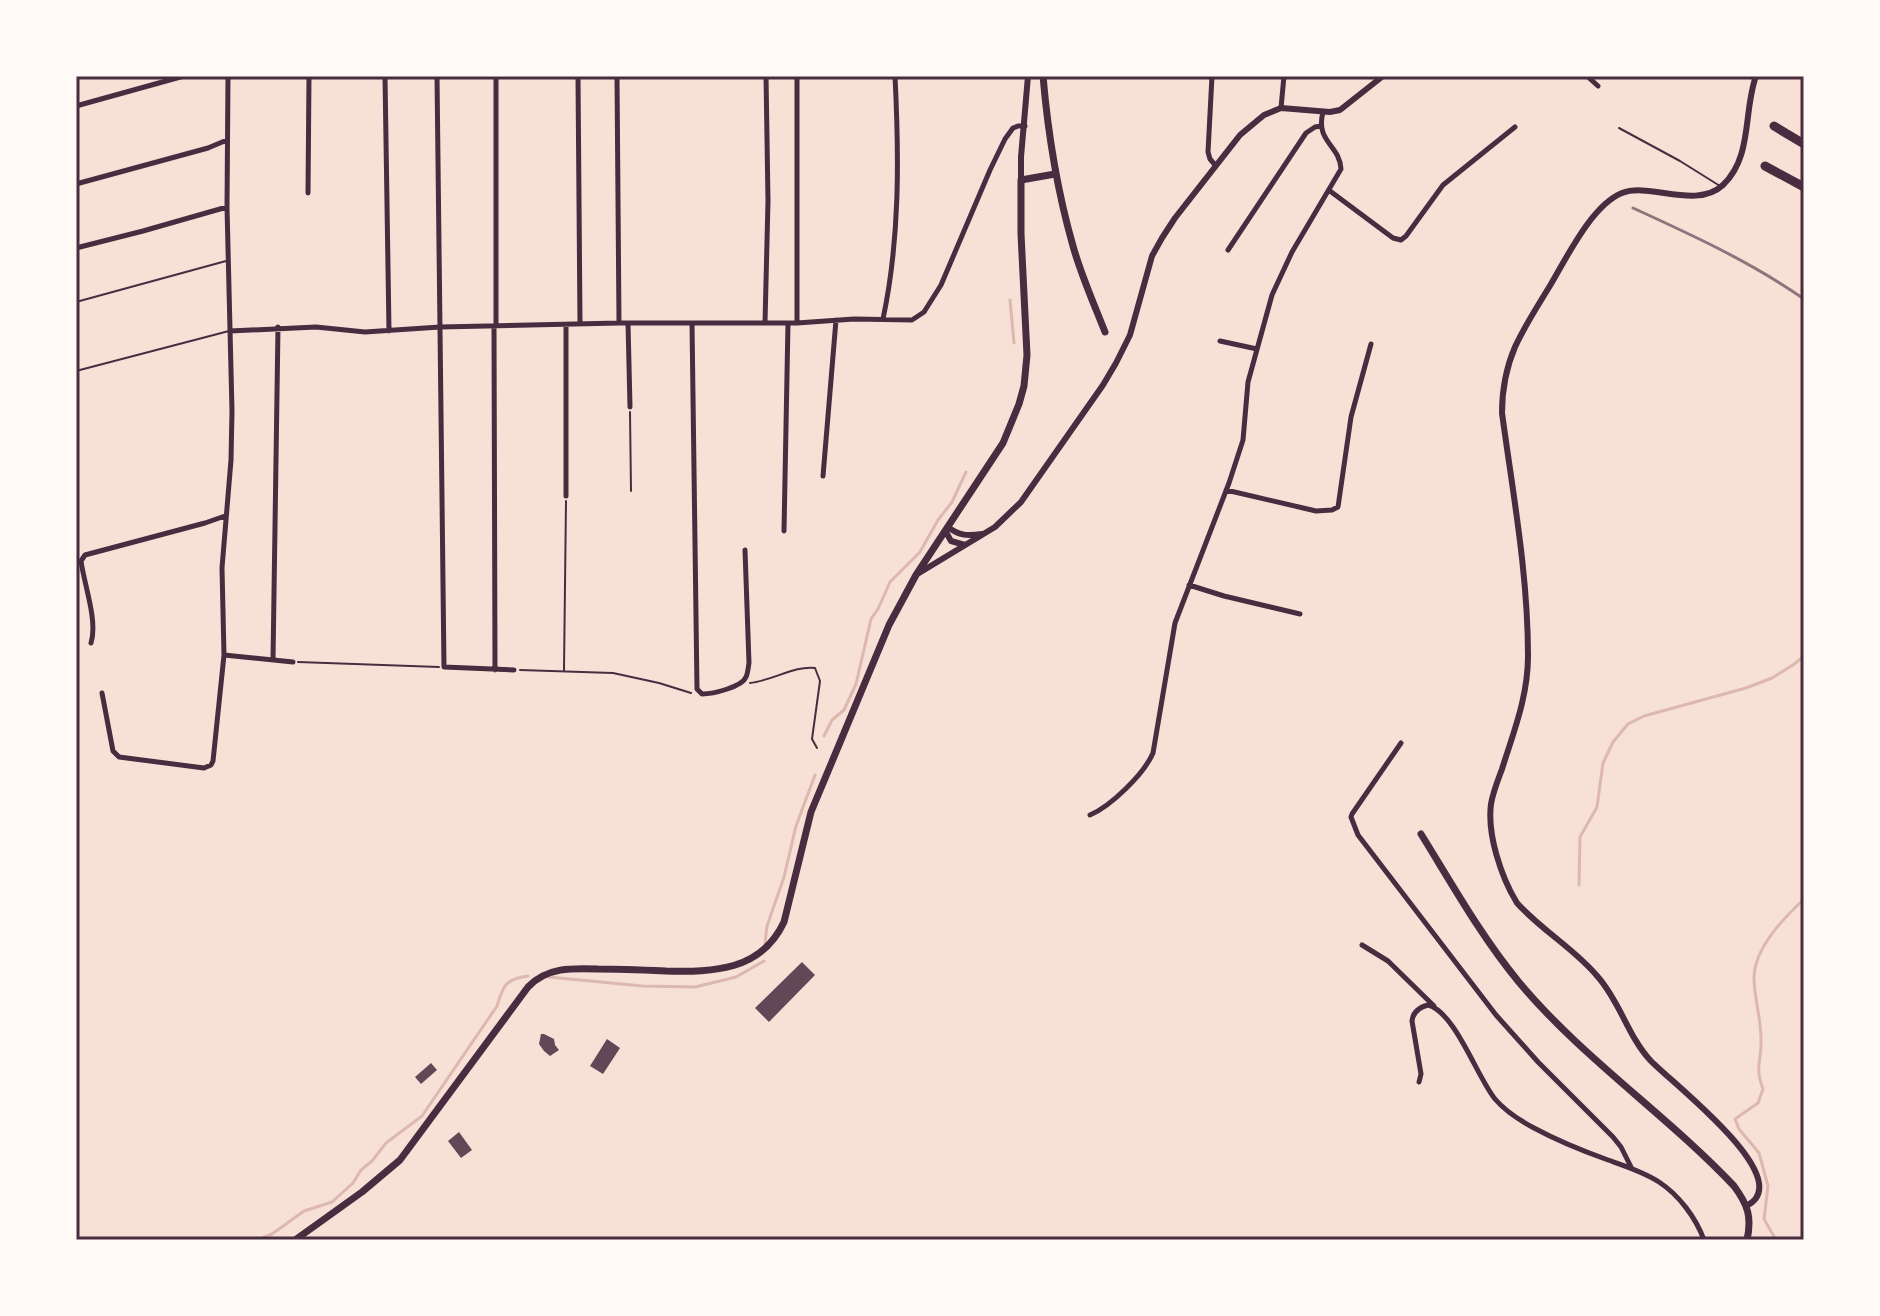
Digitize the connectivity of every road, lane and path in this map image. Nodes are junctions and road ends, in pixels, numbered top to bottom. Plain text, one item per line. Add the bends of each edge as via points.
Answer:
1 (184, 76) edge
2 (228, 76) edge
3 (309, 76) edge
4 (385, 76) edge
5 (437, 76) edge
6 (496, 76) edge
7 (578, 76) edge
8 (617, 76) edge
9 (766, 76) edge
10 (797, 76) edge
11 (895, 76) edge
12 (1028, 76) edge
13 (1043, 76) edge
14 (1212, 76) edge
15 (1284, 76) edge
16 (1383, 76) edge
17 (1587, 76) edge
18 (1756, 76) edge
19 (1598, 86) dead end
20 (76, 106) edge
21 (1281, 108) junction
22 (1323, 112) junction
23 (1025, 126) junction
24 (1321, 126) junction
25 (1774, 126) dead end
26 (1515, 127) dead end
27 (1619, 128) dead end
28 (227, 140) junction
29 (1804, 144) edge
30 (1216, 166) junction
31 (1765, 166) dead end
32 (1055, 174) junction
33 (1021, 180) junction
34 (76, 184) edge
35 (1721, 187) junction
36 (1804, 187) edge
37 (1330, 191) junction
38 (308, 193) dead end
39 (227, 207) junction
40 (76, 248) edge
41 (1228, 250) dead end
42 (228, 261) junction
43 (76, 302) edge
44 (883, 319) junction
45 (836, 320) junction
46 (619, 323) junction
47 (628, 323) junction
48 (692, 323) junction
49 (765, 323) junction
50 (788, 323) junction
51 (797, 323) junction
52 (580, 324) junction
53 (566, 325) junction
54 (495, 326) junction
55 (278, 327) junction
56 (440, 327) junction
57 (230, 331) junction
58 (389, 331) junction
59 (1105, 332) dead end
60 (1220, 341) dead end
61 (1371, 344) dead end
62 (1257, 349) junction
63 (76, 371) edge
64 (630, 407) joint
65 (823, 476) dead end
66 (1226, 490) junction
67 (631, 491) dead end
68 (566, 496) joint
69 (226, 515) junction
70 (947, 529) junction
71 (784, 531) dead end
72 (985, 533) junction
73 (965, 545) junction
74 (745, 550) dead end
75 (916, 575) junction
76 (1189, 585) junction
77 (1300, 614) dead end
78 (91, 643) dead end
79 (224, 655) junction
80 (273, 660) junction
81 (293, 662) joint
82 (444, 667) junction
83 (495, 670) junction
84 (514, 670) joint
85 (564, 671) junction
86 (744, 681) junction
87 (700, 692) junction
88 (102, 693) dead end
89 (1401, 743) dead end
90 (817, 748) dead end
91 (1090, 815) dead end
92 (1421, 834) dead end
93 (1362, 945) dead end
94 (1435, 1006) junction
95 (1419, 1082) dead end
96 (1632, 1169) junction
97 (1746, 1206) junction
98 (295, 1240) edge
99 (1704, 1240) edge
100 (1747, 1240) edge

1 - 20 street
2 - 28 street
3 - 38 street
4 - 58 street
5 - 56 street
6 - 54 street
7 - 52 street
8 - 46 street
9 - 49 street
10 - 51 street
11 - 44 street via 899,173
12 - 23 street
13 - 32 main road
14 - 30 street via 1208,152
15 - 21 street
16 - 22 street via 1340,110
17 - 19 street
18 - 35 street via 1739,161
21 - 22 street
21 - 30 street via 1240,135
22 - 24 street
23 - 33 street
23 - 44 street via 1013,128 1000,149 949,270 924,312 912,320
24 - 37 street via 1341,165
24 - 41 street via 1306,133
25 - 29 highway
26 - 37 street via 1443,185 1401,240
27 - 35 lane
28 - 34 street
28 - 39 street
30 - 72 street via 1152,256 1130,335 1103,385 1021,502
31 - 36 highway
32 - 33 main road
32 - 59 main road via 1072,245
33 - 70 main road via 1024,386 1003,443
35 - 97 street via 1698,195 1634,191 1614,198 1589,222 1515,348 1502,413 1522,555 1527,678 1491,802 1490,823 1511,892 1524,911 1595,973 1645,1054 1748,1156 1760,1181 1757,1197
37 - 62 street via 1284,266
39 - 40 street
39 - 42 street
42 - 43 lane
42 - 57 street
44 - 45 street
45 - 51 street
45 - 65 street
46 - 47 street
46 - 52 street
47 - 48 street
47 - 64 street
48 - 49 street
48 - 87 street
49 - 50 street
50 - 51 street
50 - 71 street
52 - 53 street
53 - 54 street
53 - 68 street
54 - 56 street
54 - 83 street
55 - 57 street
55 - 58 street
55 - 80 street
56 - 58 street
56 - 82 street
57 - 63 lane
57 - 69 street
60 - 62 street
61 - 66 street via 1351,417 1338,507 1316,511
62 - 66 street via 1244,435
64 - 67 path
66 - 76 street
68 - 85 path
69 - 78 street via 82,558
69 - 79 street
70 - 72 street via 965,535
70 - 73 street via 951,541
70 - 75 main road
72 - 73 street
73 - 75 street
74 - 86 street via 749,663
75 - 98 main road via 889,625 818,793 784,922 775,938 753,957 726,968 565,969 536,979 400,1160
76 - 77 street
76 - 91 street via 1175,623 1151,758 1115,799
79 - 80 street
79 - 88 street via 208,768 119,757 113,751
80 - 81 street
81 - 82 path
82 - 83 street
83 - 84 street
84 - 85 path
85 - 87 path via 613,673
86 - 87 street via 709,694
86 - 90 path via 815,668 820,681 812,739
89 - 96 street via 1352,814 1358,835 1496,1015 1613,1137
92 - 97 main road via 1518,982 1589,1055 1723,1174
93 - 94 street via 1388,961
94 - 95 street via 1423,1006 1413,1015
94 - 96 street via 1456,1031 1494,1098 1511,1115
96 - 99 street via 1676,1197
97 - 100 main road via 1751,1221

